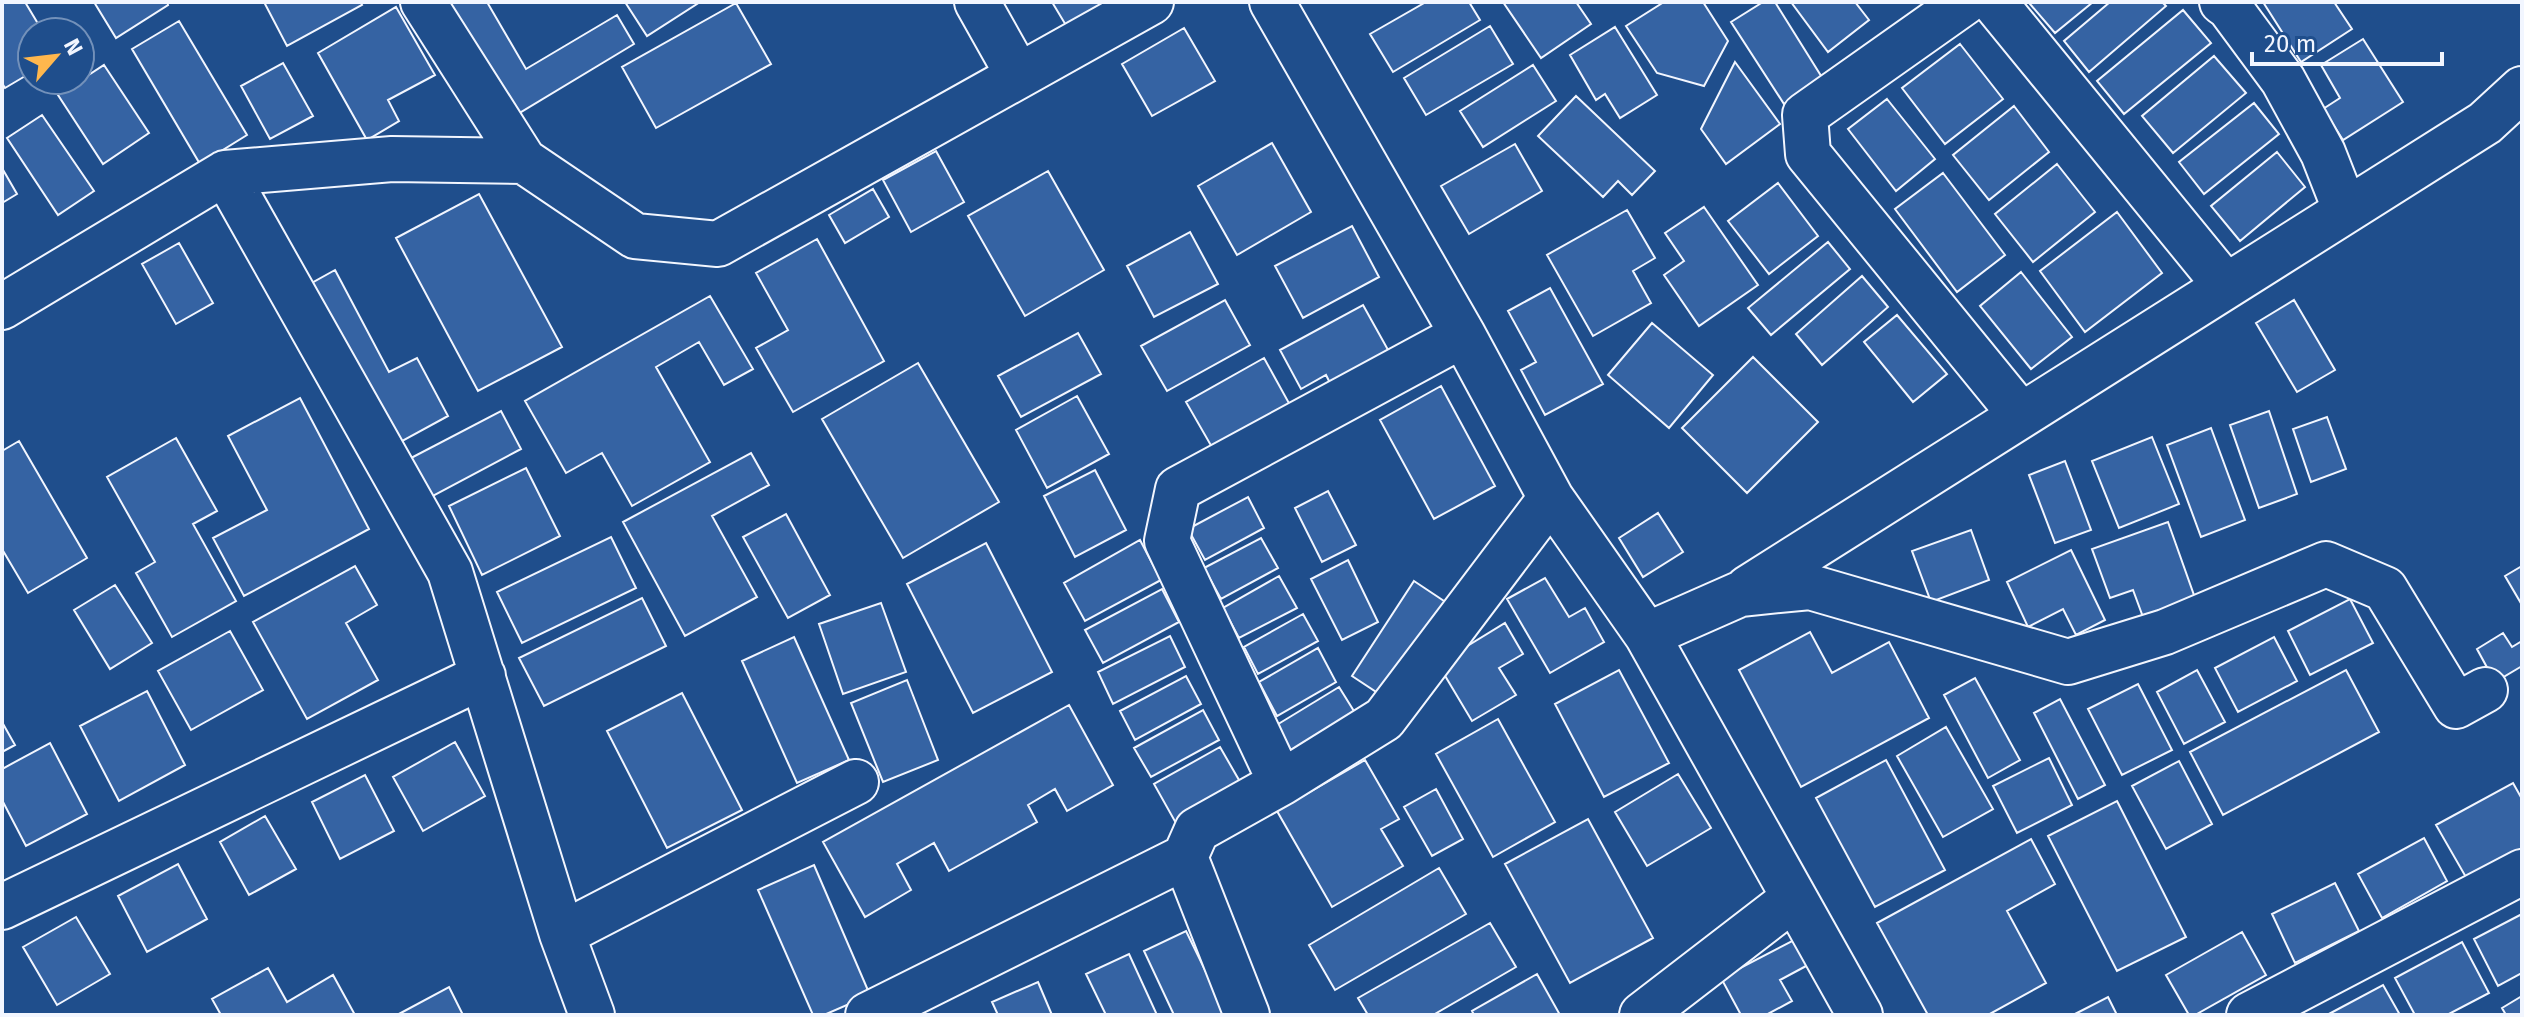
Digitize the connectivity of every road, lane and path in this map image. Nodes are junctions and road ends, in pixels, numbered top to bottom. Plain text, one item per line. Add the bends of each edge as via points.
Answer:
1 (423, 2) edge
2 (977, 2) edge
3 (1151, 2) edge
4 (1272, 2) edge
5 (1965, 2) edge
6 (1994, 2) edge
7 (2222, 2) edge
8 (1018, 75) junction
9 (2522, 89) edge
10 (524, 161) junction
11 (225, 173) junction
12 (2345, 209) junction
13 (2226, 286) junction
14 (2, 307) edge
15 (1463, 335) junction
16 (2021, 415) junction
17 (1551, 498) junction
18 (1740, 594) junction
19 (1647, 635) junction
20 (483, 676) junction
21 (2485, 690) dead end
22 (856, 782) dead end
23 (1281, 783) junction
24 (1185, 857) junction
25 (2522, 872) edge
26 (1794, 898) junction
27 (2, 907) edge
28 (562, 934) junction
29 (592, 1015) edge
30 (868, 1015) edge
31 (1247, 1015) edge
32 (1642, 1015) edge
33 (1860, 1015) edge
34 (2249, 1015) edge

1 - 10 street
2 - 8 street
3 - 8 street
4 - 15 street
5 - 16 street via 1805,115 1808,154
6 - 13 street
7 - 12 street via 2283,80 2323,153
8 - 10 street via 718,244 635,236
9 - 12 street via 2485,123
10 - 11 street via 392,159
11 - 14 street
11 - 20 street via 450,572
12 - 13 street
13 - 16 street
15 - 17 street
15 - 23 street via 1178,489 1167,541
16 - 18 street
17 - 19 street
17 - 23 street via 1384,719
18 - 19 street
18 - 21 street via 1810,587 2068,662 2165,632 2326,564 2385,589 2456,706
19 - 26 street
20 - 27 street
20 - 28 street
22 - 28 street
23 - 24 street via 1197,830
24 - 30 street
24 - 31 street
25 - 34 street
26 - 32 street
26 - 33 street
28 - 29 street

